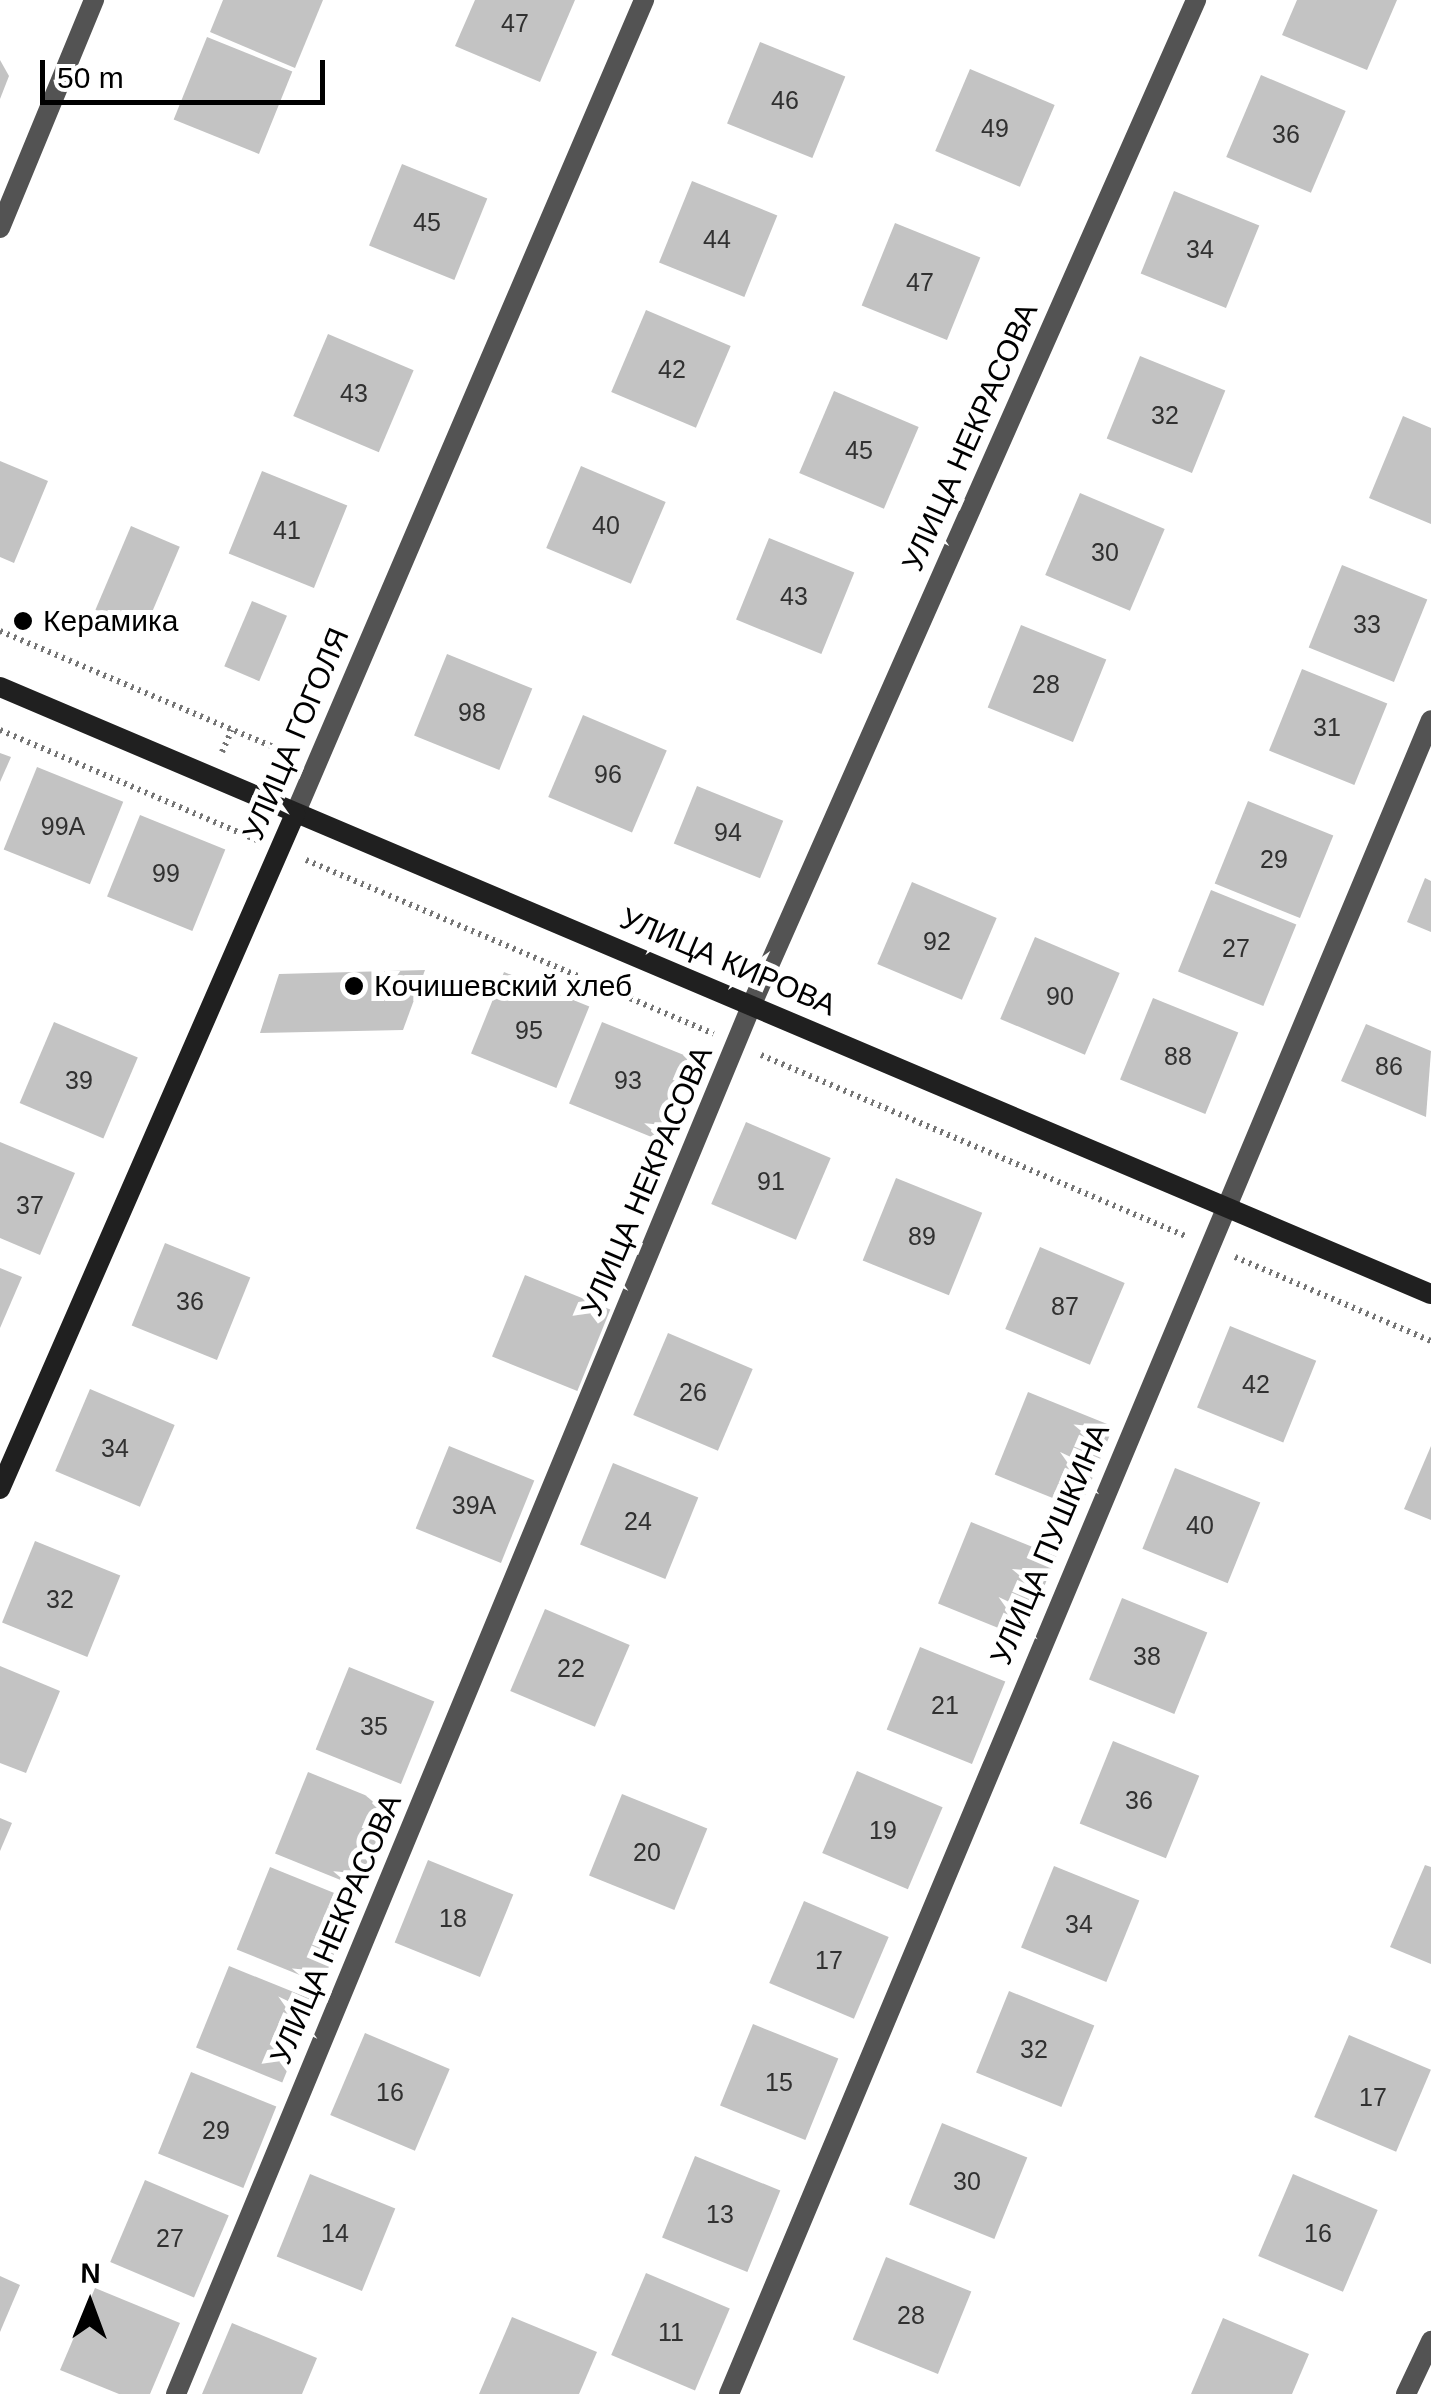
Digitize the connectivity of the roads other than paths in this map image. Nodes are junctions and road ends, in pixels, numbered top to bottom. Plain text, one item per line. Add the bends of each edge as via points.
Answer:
1 (94, 0) edge
2 (644, 0) edge
3 (1196, 0) edge
4 (0, 228) edge
5 (0, 687) edge
6 (1431, 720) edge
7 (295, 814) junction
8 (752, 1004) junction
9 (1222, 1206) junction
10 (1431, 1294) edge
11 (0, 1489) edge
12 (1431, 2340) edge
13 (176, 2394) edge
14 (729, 2394) edge
15 (1406, 2394) edge

1 - 4 street
2 - 7 street, УЛИЦА ГОГОЛЯ
3 - 8 street, УЛИЦА НЕКРАСОВА
5 - 7 main road, УЛИЦА КИРОВА
6 - 9 street, УЛИЦА ПУШКИНА
7 - 8 main road, УЛИЦА КИРОВА
7 - 11 main road, УЛИЦА ГОГОЛЯ
8 - 9 main road, УЛИЦА КИРОВА
8 - 13 street, УЛИЦА НЕКРАСОВА
9 - 10 main road, УЛИЦА КИРОВА
9 - 14 street, УЛИЦА ПУШКИНА
12 - 15 street

